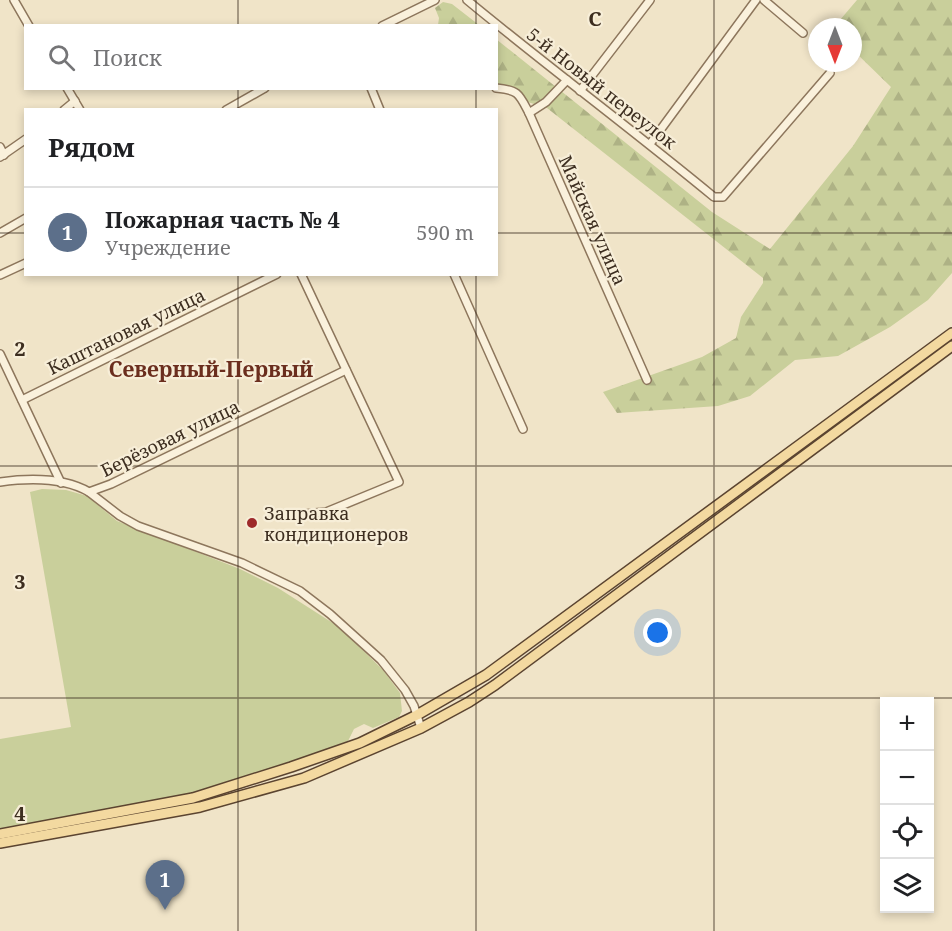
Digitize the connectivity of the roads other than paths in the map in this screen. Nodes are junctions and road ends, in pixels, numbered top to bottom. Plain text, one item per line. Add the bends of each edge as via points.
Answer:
1 (14, 0) edge
2 (435, 0) edge
3 (467, 0) edge
4 (650, 0) edge
5 (756, 0) edge
6 (764, 0) edge
7 (28, 24) edge
8 (386, 24) edge
9 (497, 24) edge
10 (498, 25) edge
11 (803, 33) dead end
12 (830, 73) dead end
13 (567, 80) junction
14 (498, 88) edge
15 (68, 90) edge
16 (262, 90) edge
17 (372, 90) edge
18 (580, 91) junction
19 (75, 101) junction
20 (66, 108) edge
21 (79, 108) edge
22 (232, 108) edge
23 (379, 108) edge
24 (529, 113) junction
25 (24, 140) edge
26 (650, 144) junction
27 (0, 147) edge
28 (2, 156) edge
29 (24, 219) edge
30 (0, 233) edge
31 (24, 264) edge
32 (0, 275) edge
33 (273, 276) edge
34 (302, 276) edge
35 (455, 276) edge
36 (952, 333) edge
37 (952, 346) edge
38 (0, 354) edge
39 (346, 370) junction
40 (647, 380) dead end
41 (21, 399) junction
42 (523, 429) dead end
43 (0, 482) edge
44 (61, 483) junction
45 (89, 492) junction
46 (305, 514) dead end
47 (417, 715) junction
48 (421, 728) junction
49 (0, 834) edge
50 (0, 843) edge

1 - 7 street
2 - 8 street
3 - 9 street, 5-й Новый переулок
4 - 18 street
5 - 26 street
6 - 11 street
10 - 13 street, 5-й Новый переулок
12 - 26 street, 5-й Новый переулок via 723,197 714,197
13 - 18 street, 5-й Новый переулок
13 - 24 street
14 - 24 street, Майская улица via 513,89
15 - 19 street
16 - 22 street
17 - 23 street
18 - 26 street, 5-й Новый переулок
19 - 20 street
19 - 21 street
24 - 40 street, Майская улица
25 - 28 street
27 - 28 street
29 - 30 street
31 - 32 street
33 - 41 street, Каштановая улица
34 - 39 street
35 - 42 street
36 - 47 main road via 486,675
37 - 48 main road via 495,685
38 - 41 street
39 - 45 street, Берёзовая улица
39 - 46 street via 399,482 326,512
41 - 44 street
43 - 44 street, Берёзовая улица via 30,479
44 - 45 street, Берёзовая улица
45 - 47 street via 138,526 242,563 300,591 381,660 401,683
47 - 48 street
47 - 49 main road via 360,743 193,798
48 - 50 main road via 304,778 211,805

